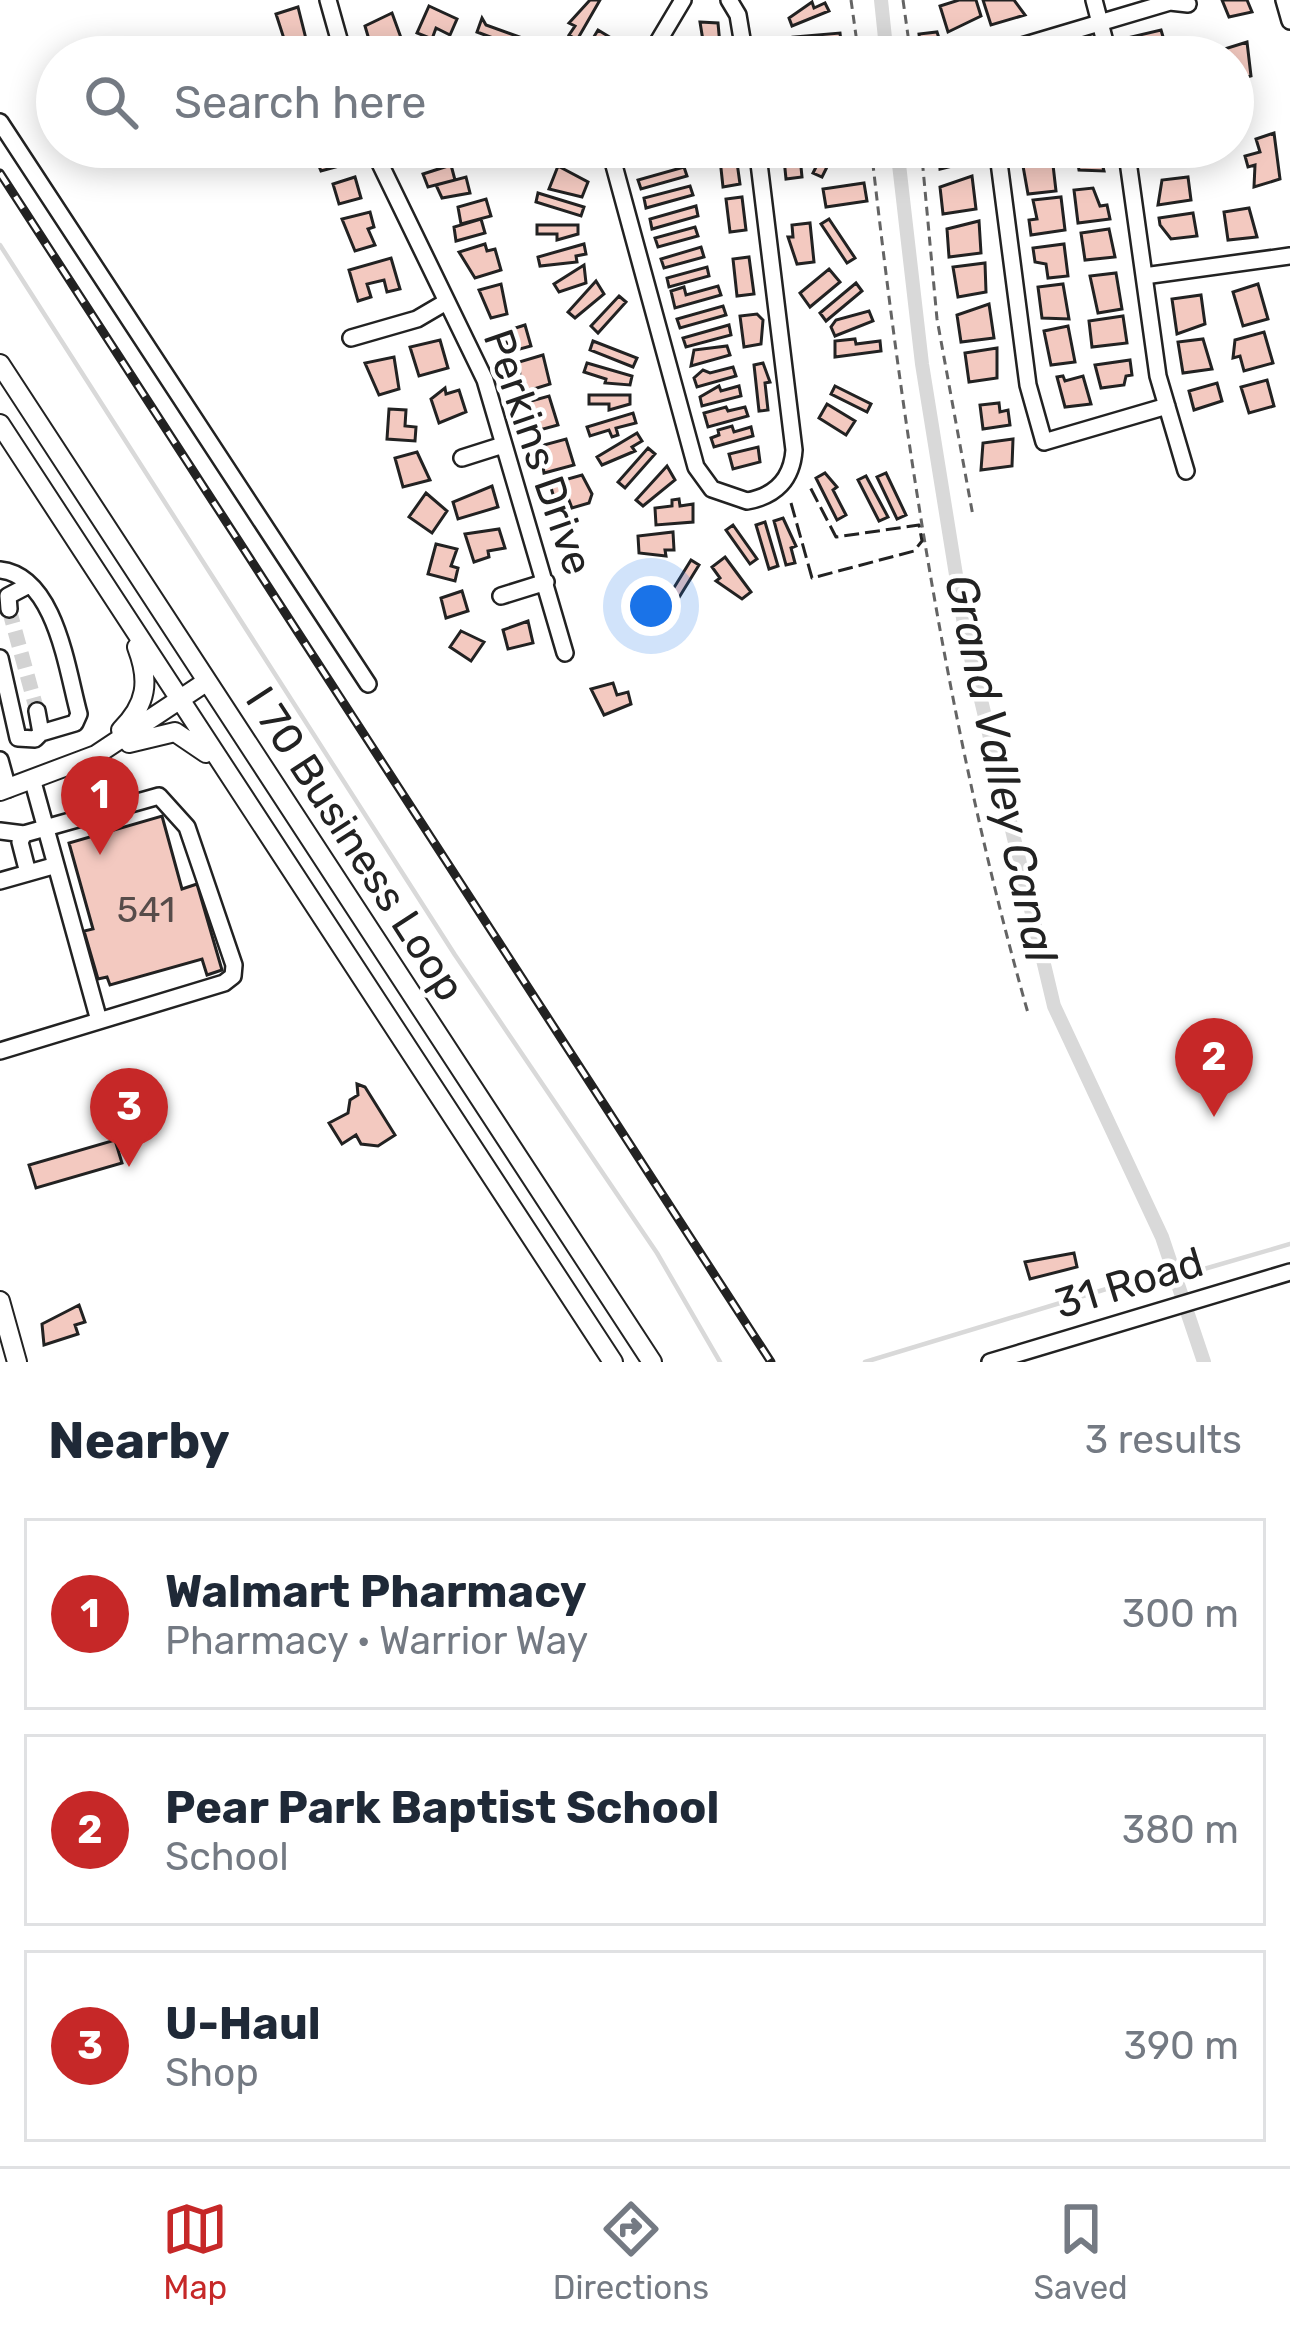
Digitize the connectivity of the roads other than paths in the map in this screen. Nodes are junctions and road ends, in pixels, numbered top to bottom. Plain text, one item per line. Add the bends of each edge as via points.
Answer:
1 (328, 0) edge
2 (683, 0) edge
3 (729, 0) edge
4 (1094, 0) edge
5 (1284, 0) edge
6 (1188, 4) dead end
7 (1290, 21) edge
8 (1100, 22) junction
9 (338, 36) edge
10 (662, 36) edge
11 (742, 36) edge
12 (1054, 36) edge
13 (1104, 36) edge
14 (0, 122) edge
15 (383, 168) edge
16 (615, 168) edge
17 (760, 168) edge
18 (1000, 168) edge
19 (1129, 168) edge
20 (1290, 256) edge
21 (1144, 276) junction
22 (446, 302) junction
23 (351, 338) dead end
24 (0, 364) edge
25 (1167, 406) junction
26 (0, 424) edge
27 (503, 446) junction
28 (462, 458) dead end
29 (1186, 471) dead end
30 (0, 573) edge
31 (99, 577) junction
32 (546, 582) junction
33 (29, 585) junction
34 (501, 596) dead end
35 (565, 653) dead end
36 (0, 658) edge
37 (206, 682) junction
38 (368, 684) dead end
39 (179, 700) junction
40 (37, 711) tunnel mouth
41 (41, 733) junction
42 (96, 754) junction
43 (0, 760) edge
44 (33, 782) junction
45 (4, 790) edge
46 (256, 817) junction
47 (44, 828) junction
48 (0, 831) edge
49 (24, 834) junction
50 (53, 866) junction
51 (28, 873) junction
52 (0, 881) edge
53 (98, 1017) junction
54 (0, 1051) edge
55 (1290, 1272) edge
56 (0, 1301) edge
57 (17, 1362) edge
58 (613, 1362) edge
59 (652, 1362) edge
60 (990, 1362) edge

1 - 9 street
2 - 10 street
3 - 11 street
4 - 8 street
5 - 7 street
6 - 8 street
8 - 12 street
8 - 13 street
14 - 38 street
15 - 22 street, Perkins Drive
16 - 17 street via 696,466 712,489 747,501 780,487 794,450
18 - 25 street via 1028,385 1045,442
19 - 21 street
20 - 21 street
21 - 25 street
22 - 23 street
22 - 27 street, Perkins Drive via 485,380
24 - 37 main road, I 70 Business Loop
25 - 29 street
26 - 31 main road, I 70 Business Loop
27 - 28 street
27 - 32 street, Perkins Drive
30 - 33 street via 15,572
30 - 33 street via 9,609 8,596
31 - 39 main road, I 70 Business Loop
31 - 42 main road via 136,645 146,688 132,719
32 - 34 street
32 - 35 street, Perkins Drive
33 - 41 street via 50,617 79,714
36 - 41 street via 13,728 27,741
37 - 39 main road
37 - 59 main road, I 70 Business Loop
39 - 42 main road
39 - 46 main road, I 70 Business Loop
40 - 41 street
42 - 44 main road
42 - 46 main road via 160,733 184,734
43 - 45 street
44 - 45 main road
44 - 47 street
46 - 58 main road, I 70 Business Loop
47 - 49 street
47 - 50 street
47 - 53 street via 159,796 171,804 187,827 234,965 224,983
48 - 49 street
49 - 51 street
50 - 51 street
50 - 53 street
51 - 52 street
53 - 54 street
55 - 60 street, 31 Road
56 - 57 main road

